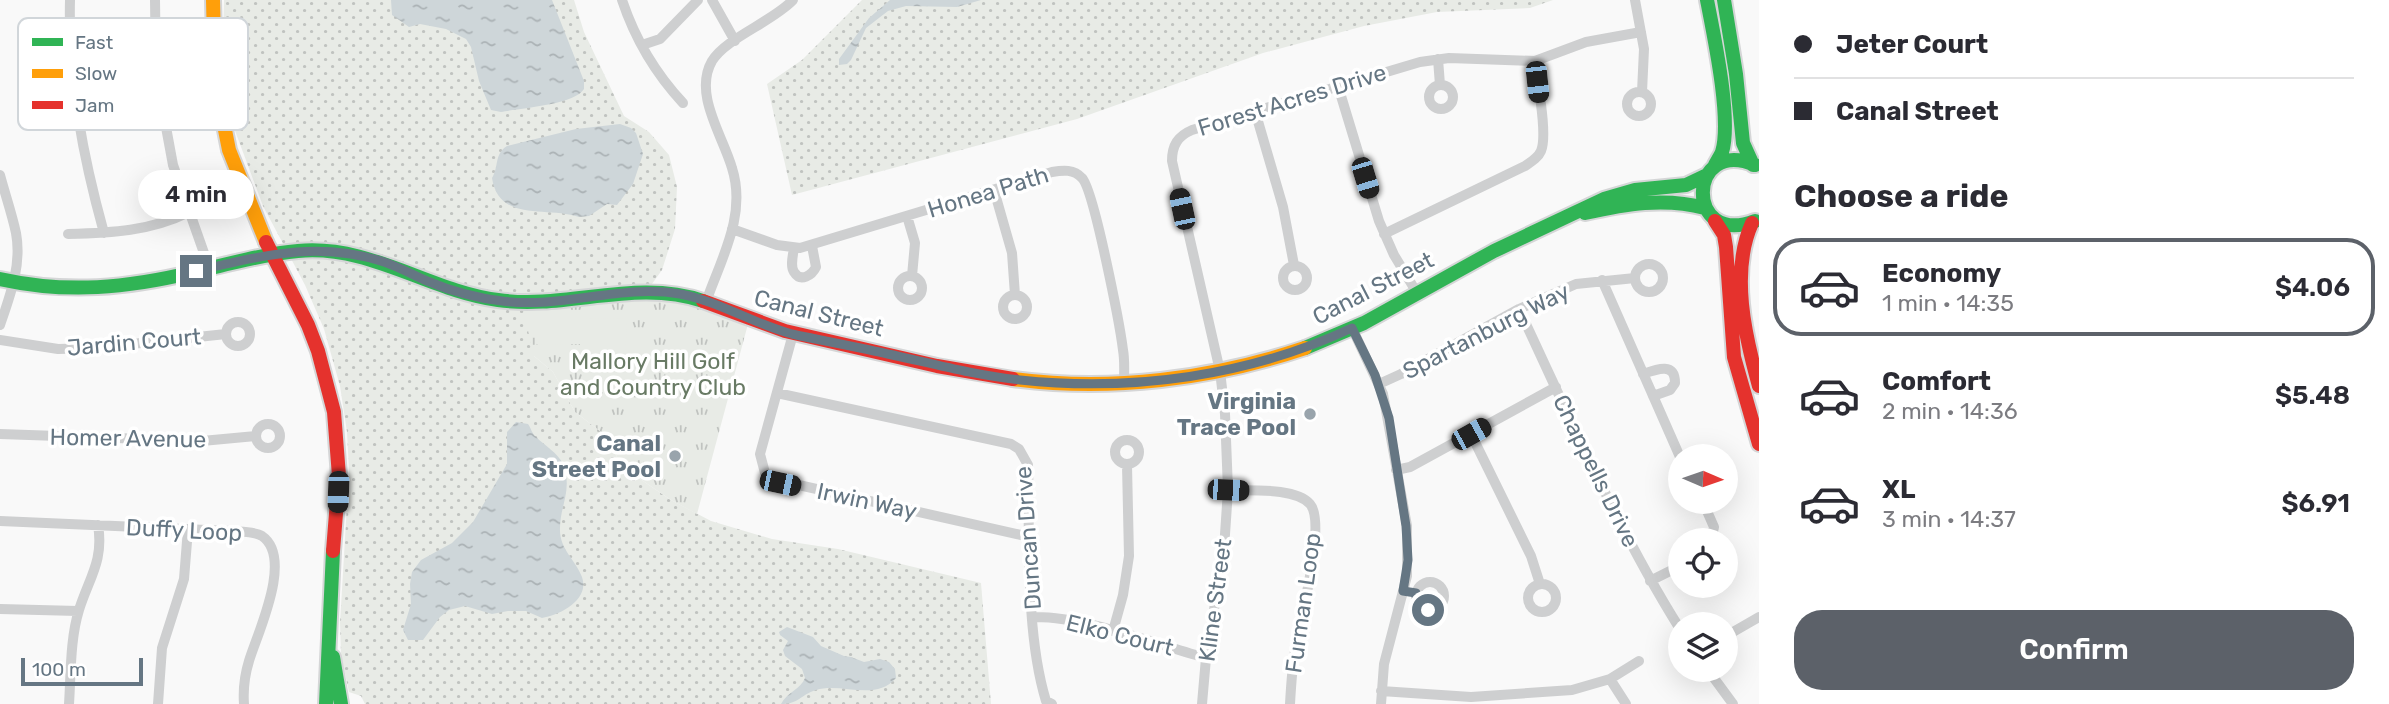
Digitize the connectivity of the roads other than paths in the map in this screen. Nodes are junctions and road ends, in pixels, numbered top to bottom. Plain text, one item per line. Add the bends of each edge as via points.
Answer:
1 (69, 0) edge
2 (155, 0) edge
3 (213, 0) edge
4 (622, 0) edge
5 (698, 0) edge
6 (712, 0) edge
7 (793, 0) edge
8 (1634, 0) edge
9 (1707, 0) edge
10 (1724, 0) edge
11 (69, 18) edge
12 (155, 18) edge
13 (213, 18) edge
14 (1641, 32) junction
15 (735, 41) junction
16 (642, 45) junction
17 (1438, 59) junction
18 (1535, 61) junction
19 (1440, 85) dead end
20 (1338, 86) junction
21 (1642, 92) dead end
22 (683, 103) dead end
23 (1255, 111) junction
24 (80, 130) edge
25 (167, 130) edge
26 (225, 130) edge
27 (1756, 167) edge
28 (1711, 171) junction
29 (0, 175) edge
30 (994, 190) junction
31 (1629, 198) junction
32 (1705, 208) junction
33 (189, 212) junction
34 (5, 213) edge
35 (907, 216) junction
36 (1755, 220) edge
37 (1715, 221) junction
38 (732, 229) junction
39 (104, 233) junction
40 (68, 234) dead end
41 (1384, 234) junction
42 (812, 246) junction
43 (793, 248) junction
44 (204, 253) dead end
45 (271, 254) junction
46 (1294, 265) dead end
47 (912, 276) dead end
48 (1635, 278) dead end
49 (1602, 280) junction
50 (7, 281) edge
51 (1417, 293) junction
52 (1014, 295) dead end
53 (706, 302) junction
54 (1519, 309) junction
55 (0, 325) edge
56 (1352, 328) junction
57 (226, 334) dead end
58 (793, 334) junction
59 (0, 340) edge
60 (1220, 371) junction
61 (1643, 374) junction
62 (1124, 383) junction
63 (1379, 384) junction
64 (1759, 386) edge
65 (1556, 387) junction
66 (777, 393) junction
67 (1653, 396) junction
68 (0, 434) edge
69 (1471, 434) junction
70 (256, 436) dead end
71 (1674, 444) edge
72 (1759, 444) edge
73 (1127, 465) dead end
74 (1396, 470) junction
75 (1228, 490) junction
76 (0, 521) edge
77 (98, 526) junction
78 (188, 529) junction
79 (1030, 537) junction
80 (1668, 572) edge
81 (1650, 581) junction
82 (1540, 584) dead end
83 (1403, 591) junction
84 (1416, 593) dead end
85 (0, 609) edge
86 (78, 611) junction
87 (1669, 612) edge
88 (1033, 617) junction
89 (1759, 617) edge
90 (1738, 629) edge
91 (1113, 631) junction
92 (330, 646) junction
93 (1206, 658) junction
94 (1639, 661) dead end
95 (1610, 680) junction
96 (1717, 682) edge
97 (1381, 691) junction
98 (1438, 699) edge
99 (69, 704) edge
100 (158, 704) edge
101 (244, 704) edge
102 (326, 704) edge
103 (341, 704) edge
104 (1052, 704) edge
105 (1202, 704) edge
106 (1290, 704) edge
107 (1381, 704) edge
108 (1626, 704) edge
109 (1733, 704) edge

1 - 11 street
2 - 12 street
3 - 13 street
4 - 16 street
5 - 16 street via 660,38
6 - 15 street
7 - 15 street
8 - 14 street
9 - 28 street via 1725,123 1722,152
10 - 27 street via 1743,144
14 - 18 street, Forest Acres Drive via 1586,43
14 - 21 street
15 - 38 street via 713,59 705,91 738,190
16 - 22 street via 657,73
17 - 18 street, Forest Acres Drive
17 - 19 street
17 - 20 street, Forest Acres Drive
18 - 41 street via 1543,134 1537,157
20 - 23 street, Forest Acres Drive
20 - 41 street
23 - 46 street via 1283,207
23 - 60 street, Forest Acres Drive via 1185,133 1172,153
24 - 39 street
25 - 33 street
26 - 45 street via 240,183
27 - 28 street, Canal Street via 1733,159
28 - 31 street, Canal Street via 1699,182
28 - 32 street via 1702,192
29 - 34 street
30 - 35 street, Honea Path
30 - 52 street via 1012,253
30 - 62 street, Honea Path via 1061,170 1083,178 1121,338
31 - 32 street, Canal Street
31 - 51 street, Canal Street via 1601,198
32 - 37 street
33 - 39 street via 146,228
33 - 44 street
34 - 50 street via 16,234 17,251
35 - 42 street, Honea Path
35 - 47 street via 915,243
36 - 37 street via 1733,227
36 - 64 street via 1744,242 1742,261 1751,361
37 - 72 street via 1726,247 1734,356
38 - 43 street, Honea Path
38 - 53 street
39 - 40 street
41 - 51 street
42 - 43 street, Honea Path
42 - 43 street via 816,267 807,277 792,268
45 - 50 street, Canal Street via 145,284 96,290
45 - 53 street, Canal Street via 320,250 366,256 441,287 502,302 546,303 640,291
45 - 92 street via 308,325 334,412 339,476
48 - 49 street, Spartanburg Way
49 - 54 street, Spartanburg Way via 1576,284
49 - 61 street
50 - 55 street
51 - 56 street, Canal Street
53 - 58 street, Canal Street
54 - 63 street, Spartanburg Way
54 - 65 street, Chappells Drive
56 - 60 street, Canal Street via 1271,359
56 - 63 street
57 - 59 street, Jardin Court via 58,349
58 - 62 street, Canal Street via 1000,377
58 - 66 street, Irwin Way
60 - 62 street, Canal Street
60 - 75 street, Kline Street
61 - 67 street
61 - 67 street via 1662,368 1673,373 1675,383 1670,390
63 - 74 street
65 - 69 street
65 - 81 street, Chappells Drive
66 - 79 street, Duncan Drive via 1011,444 1028,465
66 - 79 street, Irwin Way via 760,454 765,473 772,479
67 - 71 street
68 - 70 street, Homer Avenue via 202,441
69 - 74 street
69 - 82 street via 1531,556
73 - 91 street via 1129,556
74 - 83 street via 1408,545
75 - 93 street, Kline Street via 1224,549
75 - 106 street, Furman Loop via 1299,496 1312,505 1315,543 1294,654
76 - 77 street, Duffy Loop
77 - 78 street, Duffy Loop
77 - 86 street, Duffy Loop via 101,544 96,568
78 - 100 street via 184,579 162,648
78 - 101 street, Duffy Loop via 257,533 270,544 271,598 248,662
79 - 88 street, Duncan Drive
80 - 81 street
81 - 87 street, Chappells Drive
83 - 84 street
83 - 97 street
85 - 86 street
86 - 99 street, Duffy Loop
88 - 91 street, Elko Court
88 - 104 street, Duncan Drive via 1038,676 1046,701
89 - 90 street
91 - 93 street, Elko Court
92 - 102 street
92 - 103 street
93 - 105 street, Kline Street
94 - 95 street
95 - 98 street via 1572,690
95 - 108 street
96 - 109 street
97 - 98 street
97 - 107 street

